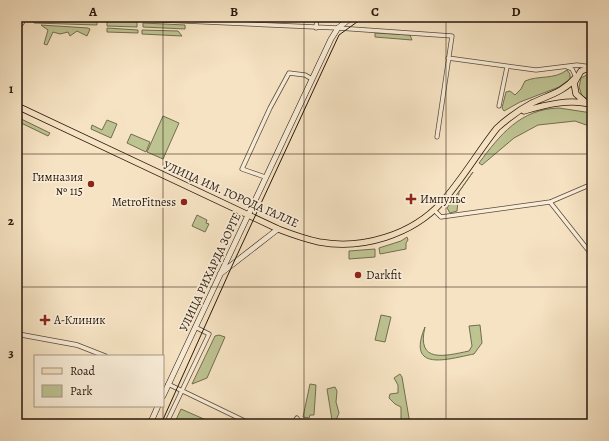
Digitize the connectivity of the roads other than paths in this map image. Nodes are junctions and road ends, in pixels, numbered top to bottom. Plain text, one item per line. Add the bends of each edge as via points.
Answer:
1 (17, 17) edge
2 (26, 17) edge
3 (95, 17) edge
4 (196, 17) edge
5 (317, 17) edge
6 (352, 17) edge
7 (196, 23) junction
8 (316, 28) junction
9 (338, 28) junction
10 (17, 30) edge
11 (448, 58) junction
12 (507, 67) junction
13 (567, 67) junction
14 (592, 67) edge
15 (576, 77) junction
16 (312, 78) junction
17 (585, 102) junction
18 (592, 105) edge
19 (17, 106) edge
20 (499, 106) dead end
21 (516, 113) junction
22 (437, 137) dead end
23 (265, 177) junction
24 (592, 184) edge
25 (550, 202) junction
26 (434, 210) junction
27 (247, 216) junction
28 (278, 229) junction
29 (592, 255) edge
30 (219, 275) junction
31 (195, 327) junction
32 (17, 334) edge
33 (102, 355) edge
34 (166, 383) edge
35 (181, 391) junction
36 (158, 407) edge
37 (297, 418) dead end
38 (150, 424) edge
39 (166, 424) edge
40 (251, 424) edge
41 (293, 424) edge

1 - 2 street
2 - 10 street
3 - 7 street
4 - 7 street
5 - 8 street
6 - 9 main road
7 - 8 street
8 - 9 street
9 - 11 street via 452,36
9 - 16 main road, УЛИЦА РИХАРДА ЗОРГЕ
11 - 12 street
11 - 22 street
12 - 13 street via 536,70
12 - 20 street
13 - 14 street via 577,64
13 - 15 street via 572,69
14 - 15 main road, УЛИЦА ИМ. ГОРОДА ГАЛЛЕ via 581,71
15 - 17 main road via 576,94
15 - 21 main road, УЛИЦА ИМ. ГОРОДА ГАЛЛЕ via 565,89
16 - 23 main road, УЛИЦА РИХАРДА ЗОРГЕ
16 - 23 street via 289,73 285,78 242,169
17 - 18 main road, УЛИЦА ИМ. ГОРОДА ГАЛЛЕ
17 - 21 main road, УЛИЦА ИМ. ГОРОДА ГАЛЛЕ via 553,104
19 - 27 main road, УЛИЦА ИМ. ГОРОДА ГАЛЛЕ
21 - 26 main road, УЛИЦА ИМ. ГОРОДА ГАЛЛЕ via 496,128
23 - 27 main road, УЛИЦА РИХАРДА ЗОРГЕ
24 - 25 street
25 - 26 street via 441,217
25 - 29 street
26 - 28 main road, УЛИЦА ИМ. ГОРОДА ГАЛЛЕ via 418,223 391,235 358,243 319,242
27 - 28 main road, УЛИЦА ИМ. ГОРОДА ГАЛЛЕ
27 - 30 main road, УЛИЦА РИХАРДА ЗОРГЕ
28 - 30 main road
30 - 31 main road, УЛИЦА РИХАРДА ЗОРГЕ
31 - 34 main road, УЛИЦА РИХАРДА ЗОРГЕ
31 - 35 street via 209,334
32 - 33 street via 77,345
34 - 35 street
35 - 39 street
35 - 40 street
36 - 38 main road
37 - 41 street

